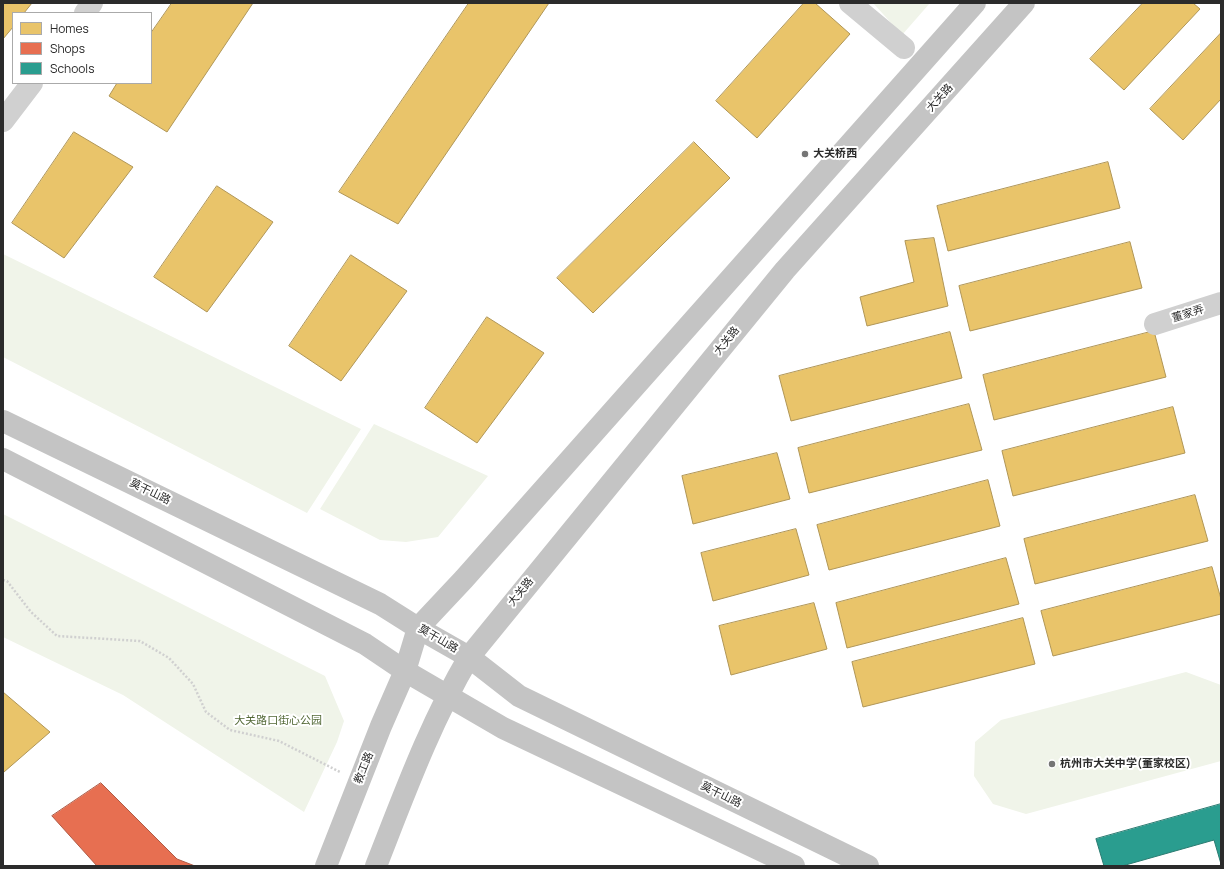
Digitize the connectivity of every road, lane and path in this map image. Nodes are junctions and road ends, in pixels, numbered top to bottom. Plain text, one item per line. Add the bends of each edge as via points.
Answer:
1 (92, 3) edge
2 (850, 3) edge
3 (975, 3) edge
4 (1024, 3) edge
5 (86, 12) edge
6 (904, 48) dead end
7 (31, 84) edge
8 (3, 121) edge
9 (1221, 304) edge
10 (1155, 324) dead end
11 (3, 421) edge
12 (3, 459) edge
13 (3, 580) edge
14 (418, 628) junction
15 (469, 657) junction
16 (405, 671) junction
17 (447, 694) junction
18 (359, 781) junction
19 (326, 866) edge
20 (376, 866) edge
21 (794, 866) edge
22 (868, 866) edge

1 - 5 street
2 - 6 street
3 - 14 main road
4 - 15 main road, 大关路 via 785,270
7 - 8 street
9 - 10 street, 董家弄
11 - 14 main road, 莫干山路 via 380,604
12 - 16 main road via 365,644
13 - 18 path via 7,581 31,612 58,636 140,641 169,658 193,684 206,712 230,730 279,741
14 - 15 main road, 莫干山路
14 - 16 main road
15 - 17 main road, 大关路
15 - 22 main road, 莫干山路 via 519,696
16 - 17 main road
16 - 18 main road, 教工路
17 - 20 main road
17 - 21 main road via 503,728
18 - 19 main road, 教工路

